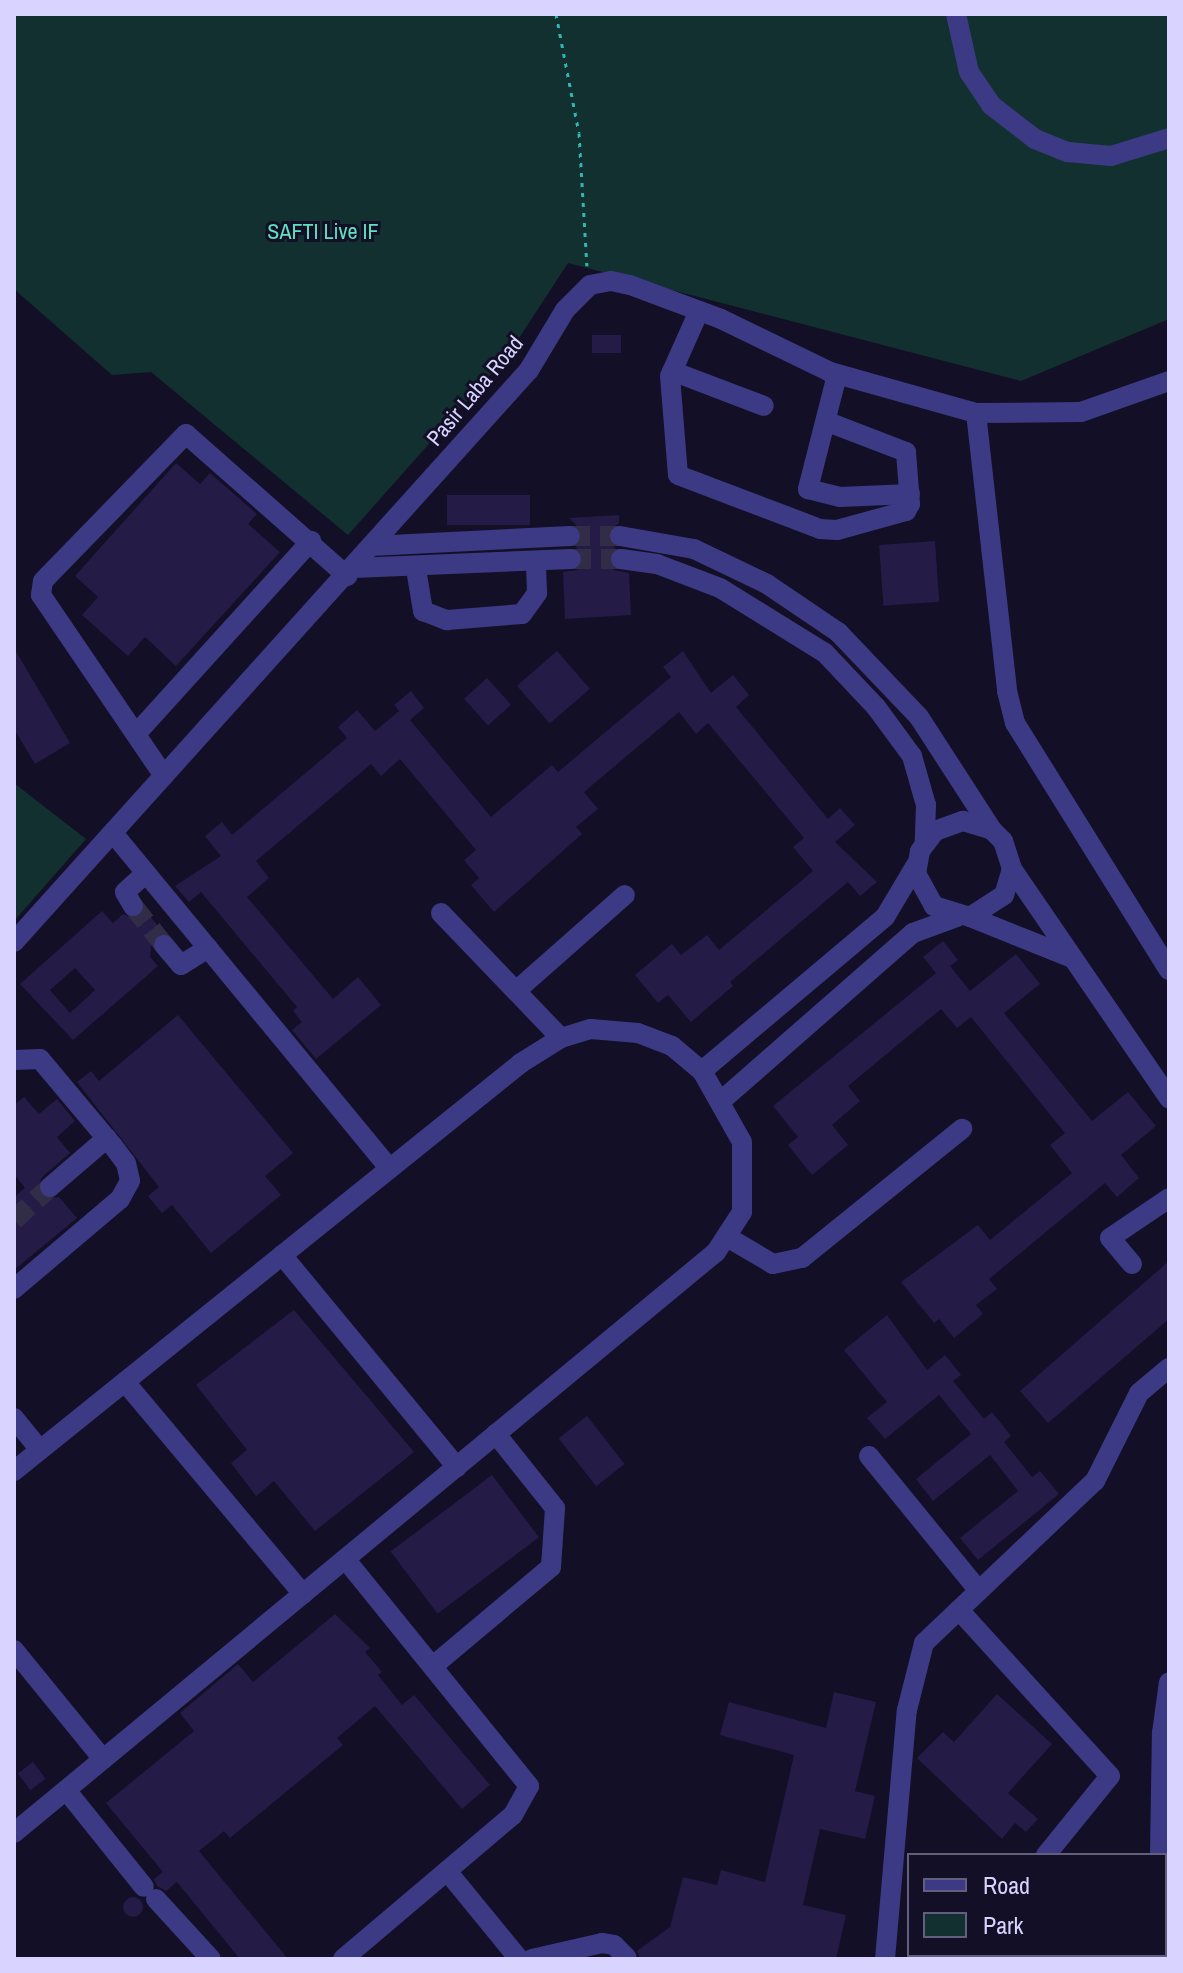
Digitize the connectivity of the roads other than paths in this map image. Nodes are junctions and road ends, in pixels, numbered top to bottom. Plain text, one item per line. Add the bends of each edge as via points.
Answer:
1 (956, 14) edge
2 (1169, 138) edge
3 (699, 311) junction
4 (672, 371) junction
5 (837, 375) junction
6 (1169, 381) edge
7 (764, 406) dead end
8 (976, 413) junction
9 (828, 422) junction
10 (910, 494) junction
11 (570, 536) tunnel mouth
12 (620, 536) tunnel mouth
13 (311, 541) junction
14 (371, 546) junction
15 (571, 559) tunnel mouth
16 (621, 559) tunnel mouth
17 (536, 561) junction
18 (416, 569) junction
19 (350, 572) junction
20 (136, 734) junction
21 (164, 776) junction
22 (992, 830) junction
23 (113, 833) junction
24 (921, 852) junction
25 (1012, 869) junction
26 (146, 873) junction
27 (625, 895) dead end
28 (133, 906) dead end
29 (441, 913) dead end
30 (964, 917) junction
31 (14, 942) edge
32 (164, 945) tunnel mouth
33 (208, 948) junction
34 (1070, 957) junction
35 (1169, 970) edge
36 (516, 991) junction
37 (561, 1038) junction
38 (14, 1060) edge
39 (702, 1071) junction
40 (1169, 1098) edge
41 (721, 1101) junction
42 (962, 1129) dead end
43 (107, 1138) junction
44 (390, 1169) junction
45 (50, 1187) tunnel mouth
46 (1169, 1198) edge
47 (727, 1237) junction
48 (282, 1255) junction
49 (1132, 1264) dead end
50 (14, 1289) edge
51 (1169, 1368) edge
52 (125, 1382) junction
53 (14, 1418) edge
54 (496, 1434) junction
55 (40, 1450) junction
56 (869, 1456) dead end
57 (457, 1467) junction
58 (14, 1471) edge
59 (345, 1559) junction
60 (979, 1591) junction
61 (303, 1594) junction
62 (959, 1610) junction
63 (14, 1650) edge
64 (433, 1666) junction
65 (1169, 1682) edge
66 (103, 1759) junction
67 (66, 1790) junction
68 (14, 1833) edge
69 (1048, 1853) edge
70 (1160, 1853) edge
71 (447, 1871) junction
72 (902, 1877) edge
73 (627, 1958) edge
74 (211, 1959) edge
75 (343, 1959) edge
76 (519, 1959) edge
77 (532, 1959) edge
78 (885, 1959) edge

1 - 2 street via 969,72 991,105 1035,139 1068,152 1111,156
3 - 4 street
3 - 5 street
3 - 14 street, Pasir Laba Road via 630,285 590,285 565,310 529,370
4 - 7 street
4 - 10 street via 675,467 684,479 788,519 837,530 906,511
5 - 8 street
5 - 9 street
6 - 8 street via 1081,412
8 - 35 street via 1015,723
9 - 10 street via 904,450
9 - 10 street via 808,489 840,497
11 - 14 street
12 - 22 street via 694,549 767,584 838,632 919,717
13 - 19 street
13 - 20 street
13 - 20 street via 183,434 43,581 41,595
14 - 19 street, Pasir Laba Road
15 - 17 street
16 - 24 street via 657,564 720,588 825,653 876,707 912,756 926,805
17 - 18 street
17 - 18 street via 537,593 528,609 474,618 429,616 420,603
18 - 19 street
19 - 21 street, Pasir Laba Road
20 - 21 street
21 - 23 street, Pasir Laba Road
22 - 24 street via 963,821 948,824
22 - 25 street via 1009,854
23 - 26 street
23 - 31 street, Pasir Laba Road
24 - 30 street via 925,897
24 - 39 street via 902,896 885,917
25 - 30 street via 1004,895
25 - 34 street
26 - 28 street via 125,892
26 - 33 street
27 - 36 street
29 - 36 street
30 - 34 street
30 - 41 street via 913,933
32 - 33 street via 181,965
33 - 44 street
34 - 40 street
36 - 37 street
37 - 39 street via 591,1029 638,1033 672,1046
37 - 44 street via 521,1063
38 - 43 street via 40,1059
39 - 41 street
41 - 47 street via 742,1142 745,1162 742,1212
42 - 47 street via 802,1258 773,1264
43 - 45 street
43 - 50 street via 126,1163 130,1181 120,1199
44 - 48 street
46 - 49 street via 1110,1238
47 - 54 street
48 - 52 street
48 - 57 street
51 - 60 street via 1139,1393 1095,1481
52 - 55 street
52 - 61 street
53 - 55 street
54 - 57 street
54 - 64 street via 555,1508 551,1567
55 - 58 street
56 - 60 street
57 - 59 street
59 - 61 street
59 - 64 street
60 - 62 street
61 - 66 street
62 - 69 street via 1110,1776
62 - 72 street via 924,1643 914,1676 907,1710
63 - 66 street
64 - 71 street via 529,1786 513,1815
65 - 70 street via 1162,1733
66 - 67 street
67 - 68 street
67 - 74 street
71 - 75 street
71 - 76 street
72 - 78 street
73 - 77 street via 614,1945 602,1943

